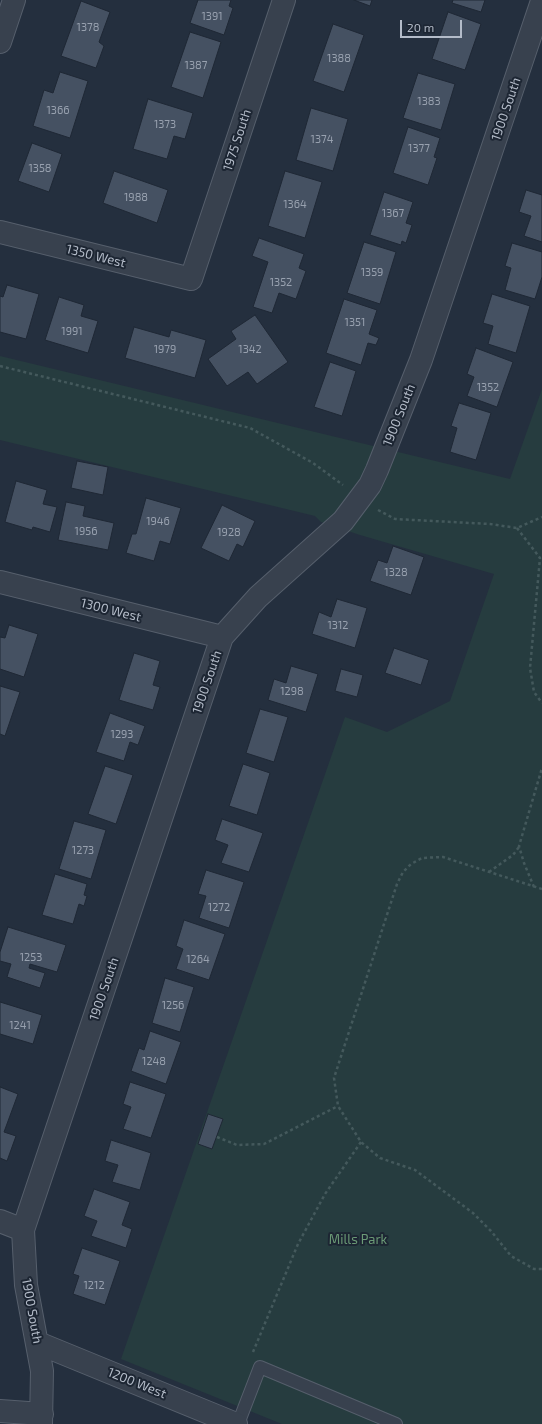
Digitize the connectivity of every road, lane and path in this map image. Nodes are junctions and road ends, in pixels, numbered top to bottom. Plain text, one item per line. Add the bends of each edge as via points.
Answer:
1 (14, 0) edge
2 (284, 0) edge
3 (542, 1) edge
4 (0, 42) edge
5 (0, 232) edge
6 (191, 280) joint
7 (0, 366) edge
8 (343, 485) dead end
9 (378, 510) dead end
10 (542, 517) edge
11 (516, 528) junction
12 (0, 582) edge
13 (222, 637) junction
14 (542, 703) edge
15 (542, 768) edge
16 (519, 846) junction
17 (489, 872) junction
18 (534, 887) junction
19 (542, 889) edge
20 (338, 1106) junction
21 (216, 1137) dead end
22 (362, 1142) junction
23 (0, 1221) edge
24 (23, 1230) junction
25 (542, 1269) edge
26 (38, 1343) junction
27 (251, 1358) dead end
28 (0, 1411) edge
29 (41, 1419) edge
30 (237, 1424) edge
31 (396, 1424) edge

1 - 4 street
2 - 6 street, 1975 South
3 - 13 street, 1900 South via 421,360 370,485 343,521 258,598
5 - 6 street, 1350 West
7 - 8 path via 250,428 312,463
9 - 11 path via 395,519 490,524
10 - 11 path
11 - 14 path via 540,558 530,668 534,692
12 - 13 street, 1300 West
13 - 24 street, 1900 South
15 - 16 path
16 - 17 path via 513,855
16 - 18 path
17 - 18 path
17 - 20 path via 443,857 431,856 422,858 403,872 383,925 334,1078
18 - 19 path
20 - 21 path via 264,1144 237,1145
20 - 22 path
22 - 25 path via 380,1158 415,1170 473,1213 491,1230 511,1256 534,1269
22 - 27 path via 325,1194 298,1244
23 - 24 street
24 - 26 street, 1900 South via 26,1285
26 - 29 street, 1900 South via 42,1371
26 - 30 street, 1200 West
28 - 29 street
30 - 31 lane via 260,1367

